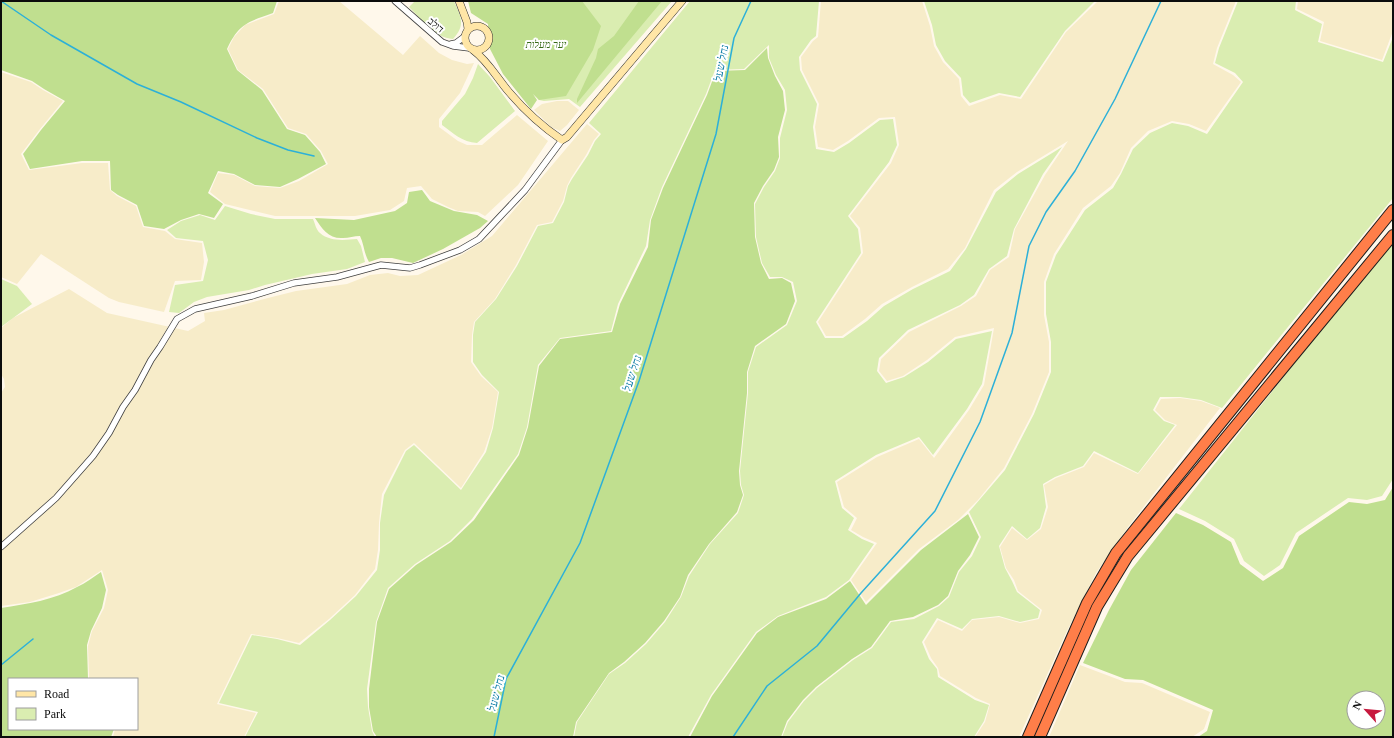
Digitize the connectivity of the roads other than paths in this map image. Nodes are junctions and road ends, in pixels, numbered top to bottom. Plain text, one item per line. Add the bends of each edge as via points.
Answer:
1 (395, 1) edge
2 (459, 1) edge
3 (682, 1) edge
4 (464, 12) junction
5 (479, 26) junction
6 (468, 29) junction
7 (464, 37) junction
8 (488, 43) junction
9 (448, 44) junction
10 (471, 49) junction
11 (488, 64) junction
12 (562, 140) junction
13 (1393, 210) edge
14 (1393, 234) edge
15 (1, 547) edge
16 (1028, 737) edge
17 (1040, 737) edge

1 - 9 street, דולב
2 - 4 street
3 - 12 street
4 - 5 street
4 - 6 street
5 - 6 street
5 - 8 street via 489,35
6 - 7 street
7 - 9 street, דולב via 456,43
7 - 10 street via 464,41
8 - 10 street via 481,50
8 - 11 street
9 - 10 street, דולב
10 - 11 street
11 - 12 street via 522,107
12 - 15 street via 524,190 475,242 460,250 410,268 381,265 337,277 294,283 252,296 210,304 177,319 151,360 136,390 93,456 56,498
13 - 16 highway via 1116,553 1088,603
14 - 17 highway via 1128,556 1097,607

